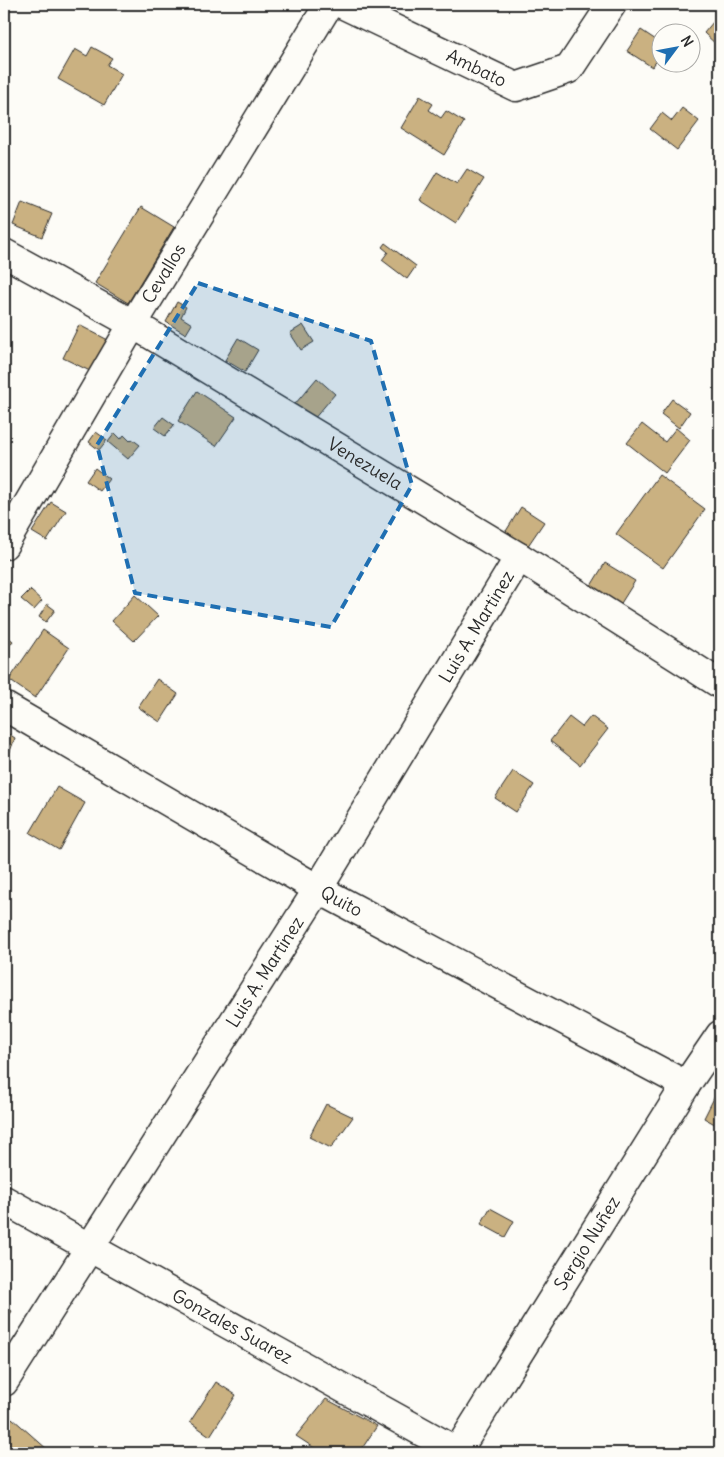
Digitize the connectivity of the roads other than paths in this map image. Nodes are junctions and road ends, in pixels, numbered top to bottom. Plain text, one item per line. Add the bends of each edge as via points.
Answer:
1 (329, 4) edge
2 (342, 4) edge
3 (612, 4) edge
4 (4, 253) edge
5 (133, 324) junction
6 (4, 545) edge
7 (520, 557) junction
8 (720, 684) edge
9 (4, 706) edge
10 (318, 889) junction
11 (720, 1035) edge
12 (686, 1085) junction
13 (4, 1200) edge
14 (88, 1248) junction
15 (4, 1382) edge
16 (458, 1453) edge

1 - 5 street, Cevallos
2 - 3 street, Ambato via 516,88 569,70
4 - 5 street, Venezuela
5 - 6 street, Cevallos
5 - 7 street, Venezuela
7 - 8 street, Venezuela
7 - 10 street, Luis A. Martinez
9 - 10 street, Quito
10 - 12 street, Quito
10 - 14 street, Luis A. Martinez
11 - 12 street, Sergio Nuñez
12 - 16 street, Sergio Nuñez
13 - 14 street, Gonzales Suarez
14 - 15 street, Luis A. Martinez
14 - 16 street, Gonzales Suarez

